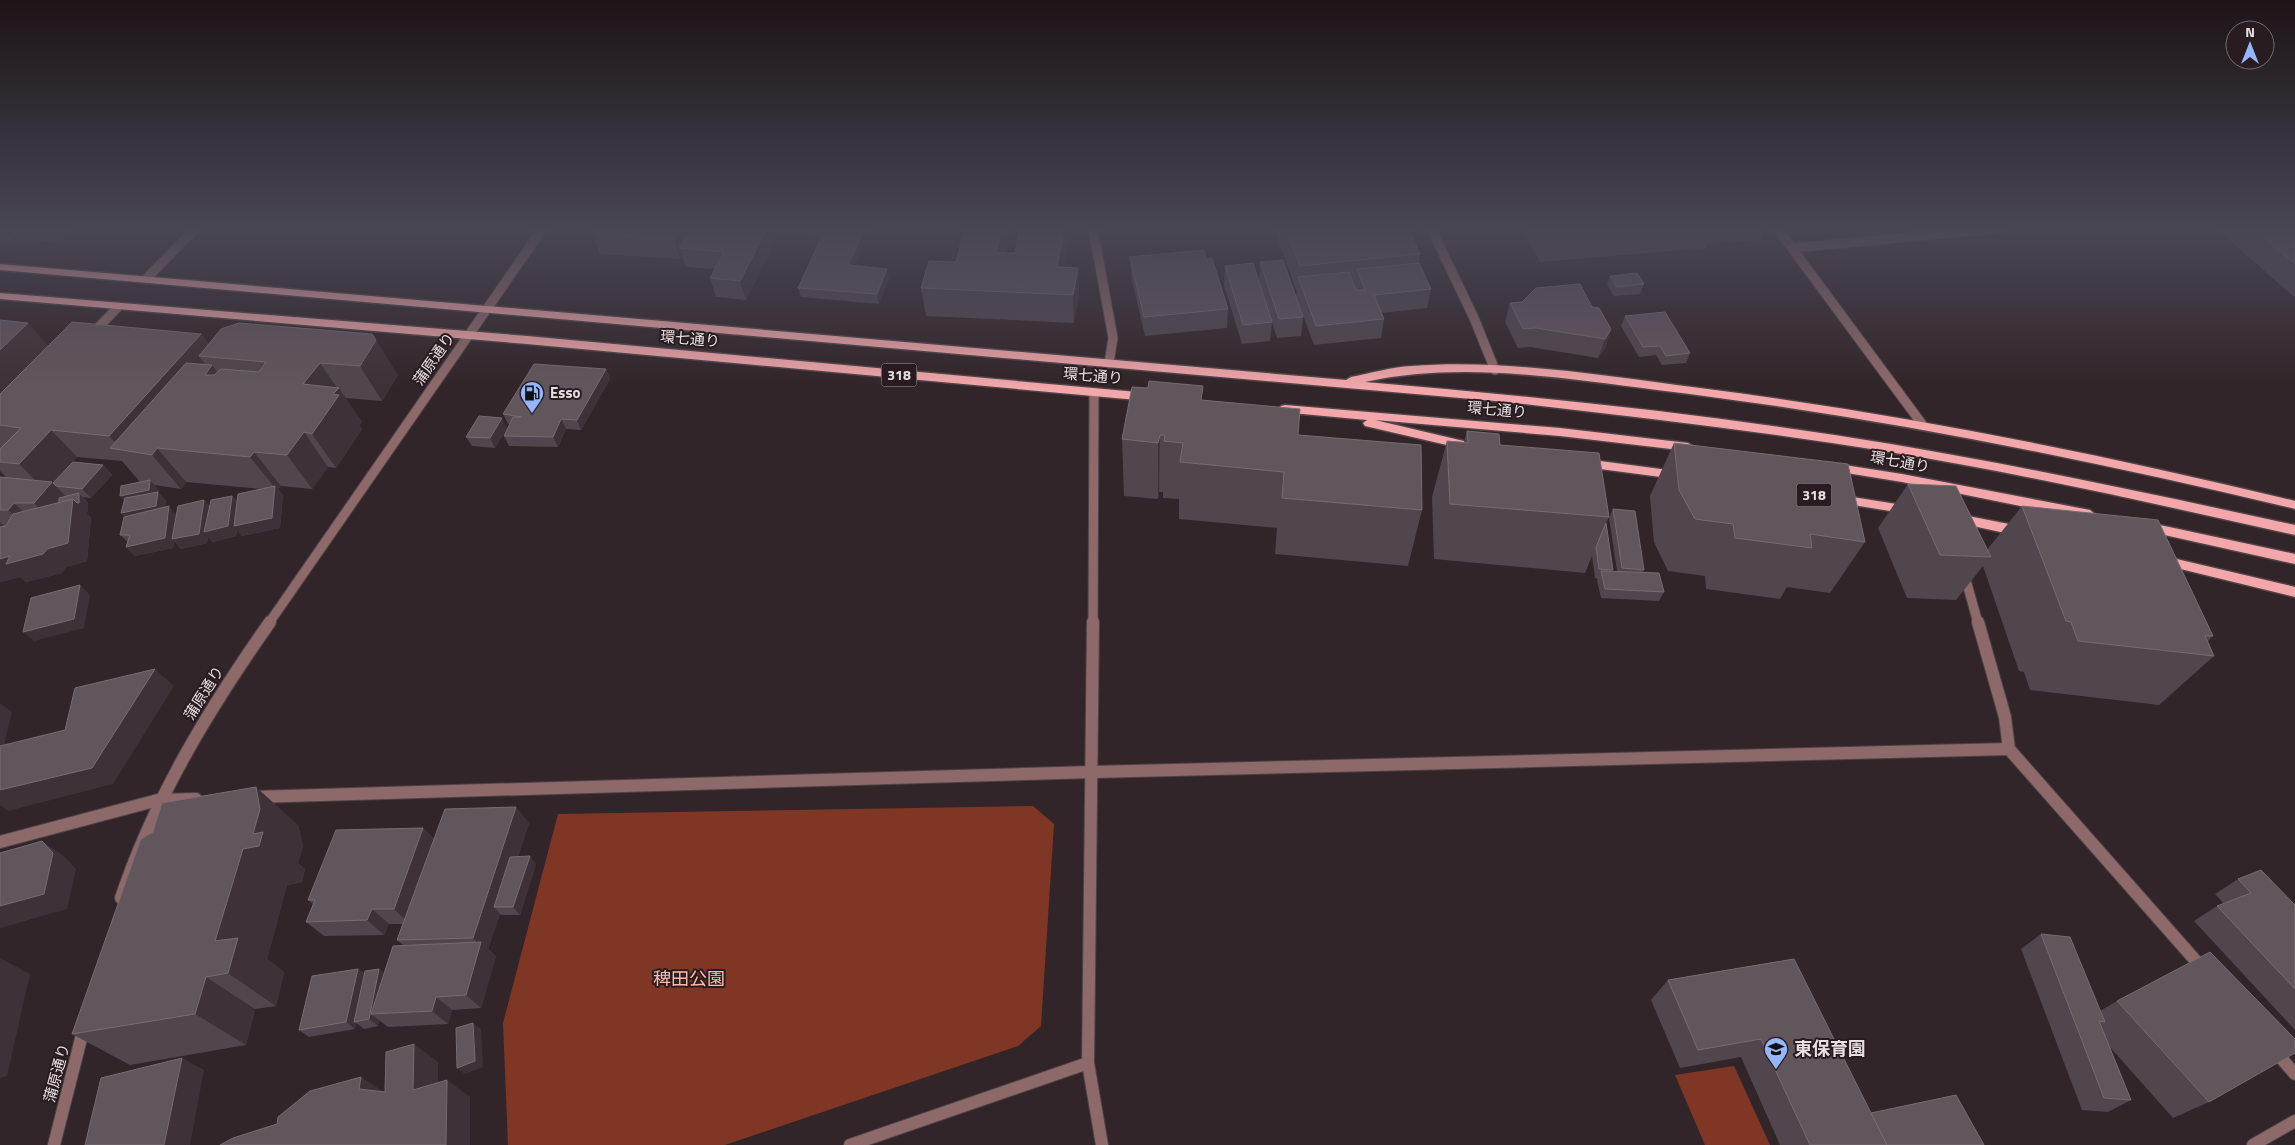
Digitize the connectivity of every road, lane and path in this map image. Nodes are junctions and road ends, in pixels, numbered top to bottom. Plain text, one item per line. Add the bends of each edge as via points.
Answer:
1 (182, 281) edge
2 (506, 281) edge
3 (1103, 281) edge
4 (1457, 281) edge
5 (1817, 281) edge
6 (0, 296) edge
7 (118, 307) junction
8 (486, 310) junction
9 (468, 335) junction
10 (84, 342) edge
11 (1109, 363) junction
12 (1495, 370) junction
13 (1331, 384) junction
14 (1094, 393) junction
15 (1163, 399) edge
16 (1271, 408) edge
17 (1330, 413) junction
18 (1922, 424) junction
19 (1478, 448) edge
20 (1702, 449) edge
21 (1570, 462) edge
22 (1817, 465) edge
23 (1690, 476) edge
24 (1832, 497) edge
25 (2295, 505) edge
26 (1919, 512) edge
27 (2105, 518) edge
28 (1949, 522) edge
29 (2133, 524) edge
30 (2295, 530) edge
31 (2032, 534) edge
32 (2154, 558) edge
33 (2295, 559) edge
34 (1961, 564) edge
35 (2295, 592) edge
36 (2009, 749) junction
37 (1093, 772) junction
38 (245, 797) edge
39 (206, 798) edge
40 (158, 800) junction
41 (0, 842) edge
42 (116, 913) edge
43 (2210, 978) edge
44 (88, 1013) edge
45 (2269, 1044) edge
46 (1088, 1063) junction
47 (2295, 1074) edge
48 (2295, 1121) edge
49 (54, 1145) edge
50 (850, 1145) edge
51 (1102, 1145) edge
52 (2253, 1145) edge

1 - 8 main road, 環七通り / 318
2 - 8 street, 蒲原通り
3 - 11 street via 1113,338
4 - 12 street
5 - 18 street
6 - 7 main road, 環七通り / 318
7 - 9 main road, 環七通り / 318
7 - 10 street
8 - 9 street, 蒲原通り
8 - 11 main road, 環七通り / 318
9 - 14 main road, 環七通り / 318
9 - 40 street, 蒲原通り via 246,656
11 - 13 main road, 環七通り / 318
12 - 13 main road, 318 via 1420,368
12 - 18 main road, 318 via 1740,396
13 - 30 main road, 環七通り / 318 via 1613,410 1891,448 2090,485
14 - 15 main road, 環七通り / 318
14 - 37 street
16 - 17 main road, 環七通り
17 - 19 main road
17 - 20 main road, 環七通り via 1615,438
18 - 25 main road, 318 via 2133,466
21 - 23 main road
22 - 27 main road, 環七通り / 318
24 - 26 main road, 318
28 - 31 main road
29 - 33 main road
32 - 35 main road
34 - 36 street via 2005,717
36 - 37 street
36 - 43 street
37 - 38 street
37 - 46 street
39 - 40 street
40 - 41 street
40 - 42 street, 蒲原通り via 129,870
44 - 49 street, 蒲原通り
45 - 47 street
46 - 50 street
46 - 51 street
48 - 52 street

